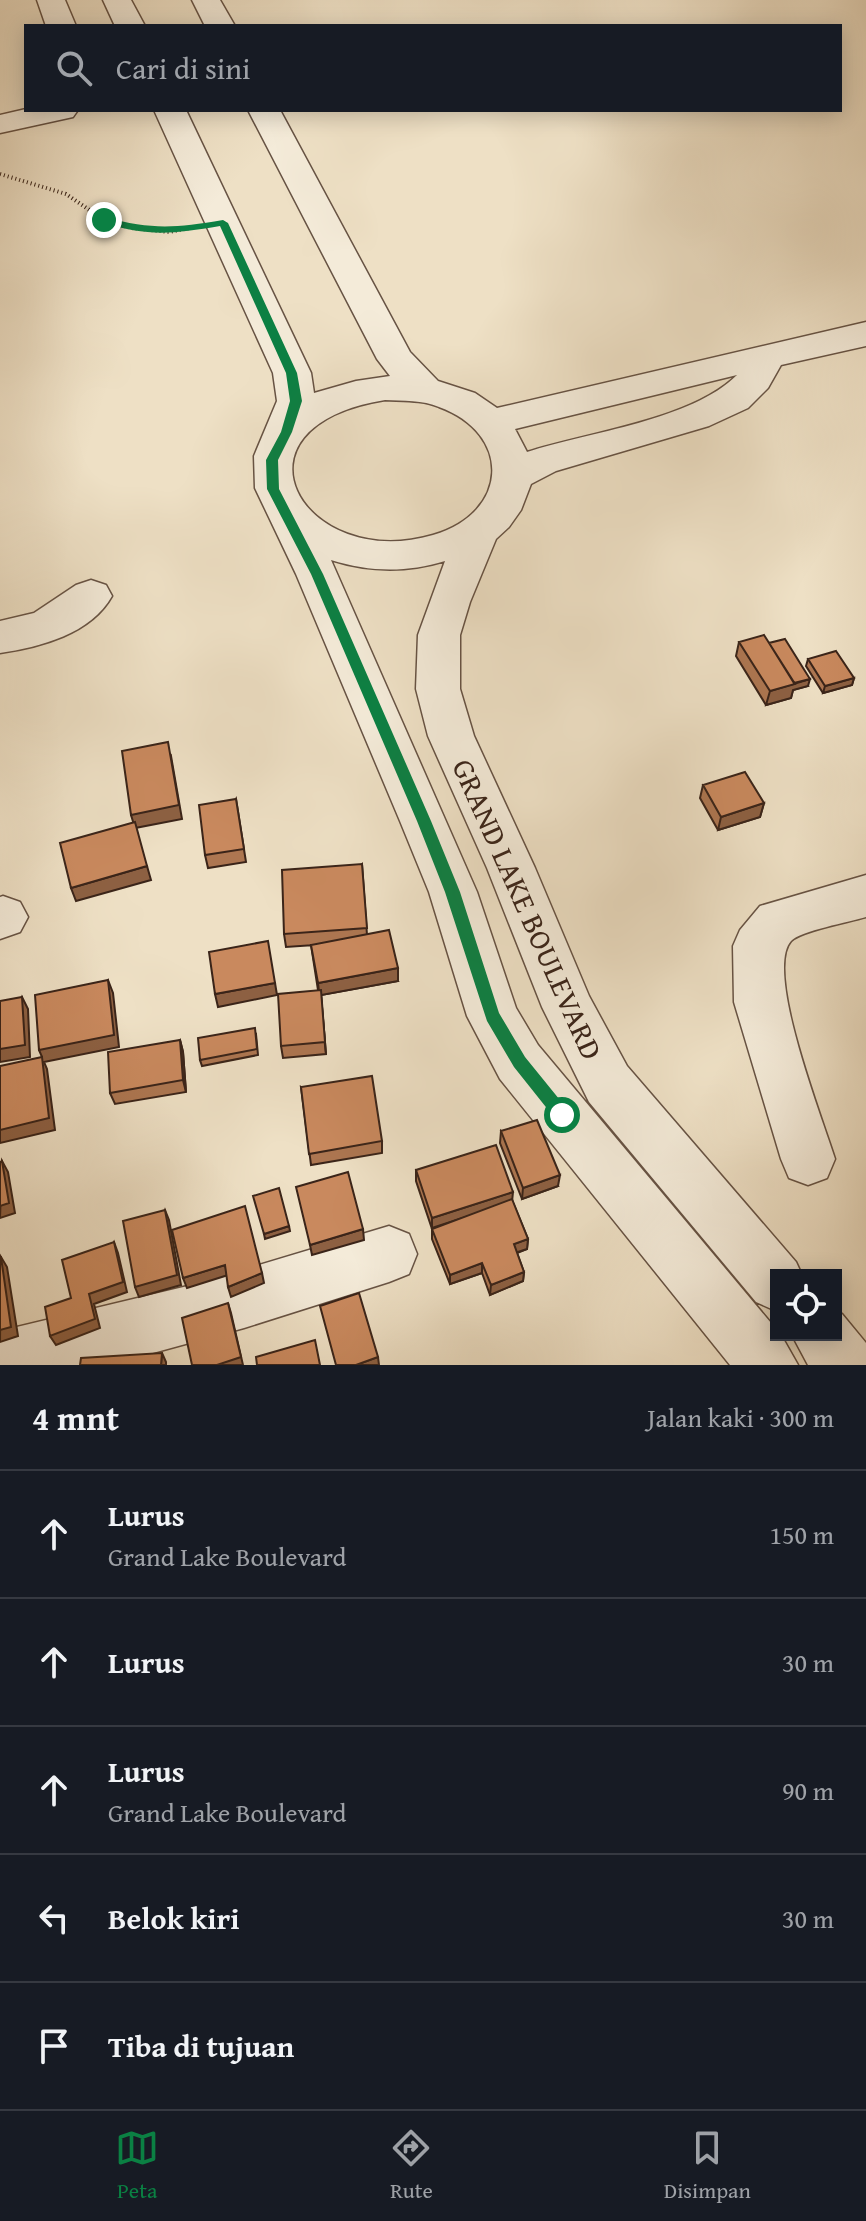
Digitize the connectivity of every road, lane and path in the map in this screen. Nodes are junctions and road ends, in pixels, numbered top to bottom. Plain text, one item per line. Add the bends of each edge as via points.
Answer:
1 (51, 0) edge
2 (117, 0) edge
3 (206, 0) edge
4 (60, 24) edge
5 (129, 24) edge
6 (219, 24) edge
7 (53, 112) edge
8 (171, 112) edge
9 (265, 112) edge
10 (0, 124) edge
11 (0, 174) edge
12 (223, 223) junction
13 (866, 334) edge
14 (767, 356) junction
15 (425, 390) junction
16 (491, 422) junction
17 (286, 432) junction
18 (514, 476) junction
19 (288, 517) junction
20 (479, 530) junction
21 (91, 596) dead end
22 (0, 637) edge
23 (866, 896) edge
24 (808, 1159) dead end
25 (389, 1254) dead end
26 (770, 1275) edge
27 (826, 1341) edge
28 (0, 1361) edge
29 (768, 1365) edge
30 (846, 1365) edge

1 - 4 street
2 - 5 street
3 - 6 street
7 - 10 street
8 - 12 street
9 - 15 street via 395,359
11 - 12 path via 66,194 104,220 131,228 169,232
12 - 17 street via 292,373 296,401
13 - 14 street
14 - 16 street
14 - 18 street via 755,379 735,399 696,417 542,461
15 - 16 street via 462,402
15 - 17 street via 385,388 346,394 311,410
16 - 18 street via 509,447
17 - 19 street via 272,460 273,489
18 - 20 street via 504,505
19 - 20 street via 318,539 357,553 400,556 443,549
19 - 29 street, GRAND LAKE BOULEVARD via 424,821 493,1016 519,1062
20 - 26 street, GRAND LAKE BOULEVARD via 439,635 438,689 451,736 568,1007 608,1084
21 - 22 street via 64,620
23 - 24 street via 777,921 758,946 760,1002
25 - 28 street via 163,1324
27 - 30 street

